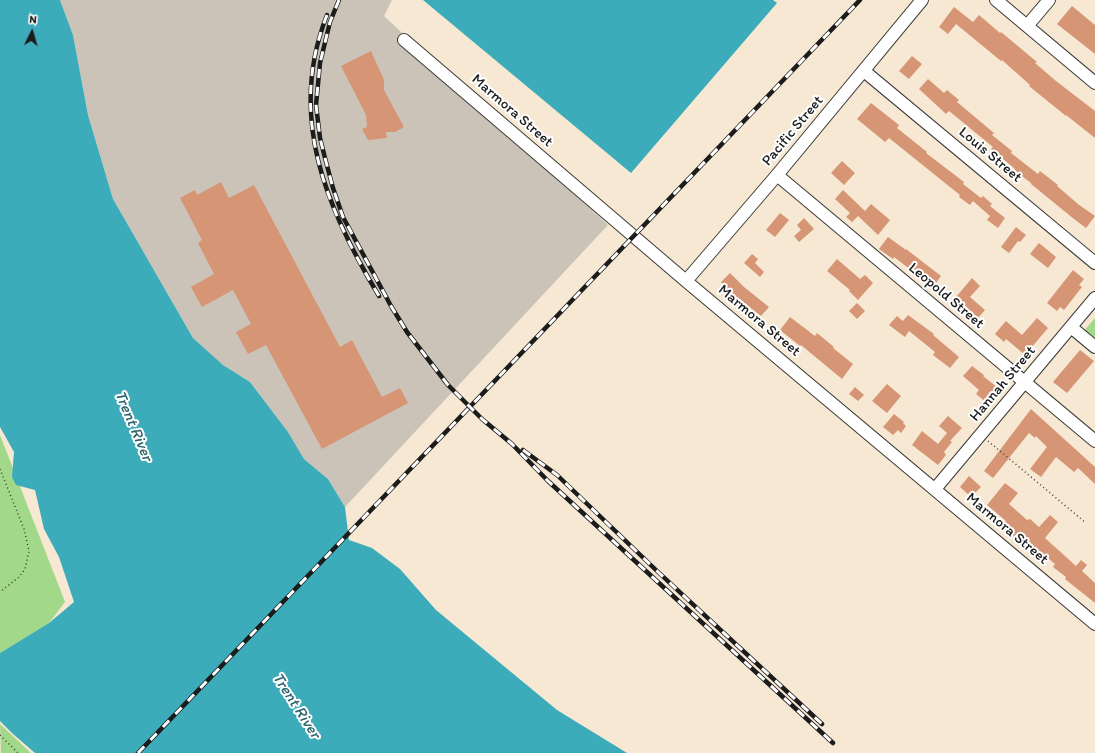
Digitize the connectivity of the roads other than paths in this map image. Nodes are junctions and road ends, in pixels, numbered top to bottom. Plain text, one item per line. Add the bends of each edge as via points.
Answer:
1 (922, 0) edge
2 (996, 0) edge
3 (1049, 0) edge
4 (1027, 26) junction
5 (404, 40) dead end
6 (864, 71) junction
7 (1095, 84) edge
8 (777, 175) junction
9 (1095, 263) edge
10 (686, 281) junction
11 (1095, 298) edge
12 (1071, 327) junction
13 (1095, 347) edge
14 (1025, 382) junction
15 (1095, 441) edge
16 (934, 489) junction
17 (1095, 624) edge

1 - 6 street, Pacific Street
2 - 4 street
3 - 4 street
4 - 7 street
5 - 10 street, Marmora Street
6 - 8 street, Pacific Street
6 - 9 street, Louis Street
8 - 10 street, Pacific Street
8 - 14 street, Leopold Street
10 - 16 street, Marmora Street
11 - 12 street, Hannah Street
12 - 13 street
12 - 14 street, Hannah Street
14 - 15 street, Leopold Street
14 - 16 street, Hannah Street
16 - 17 street, Marmora Street

